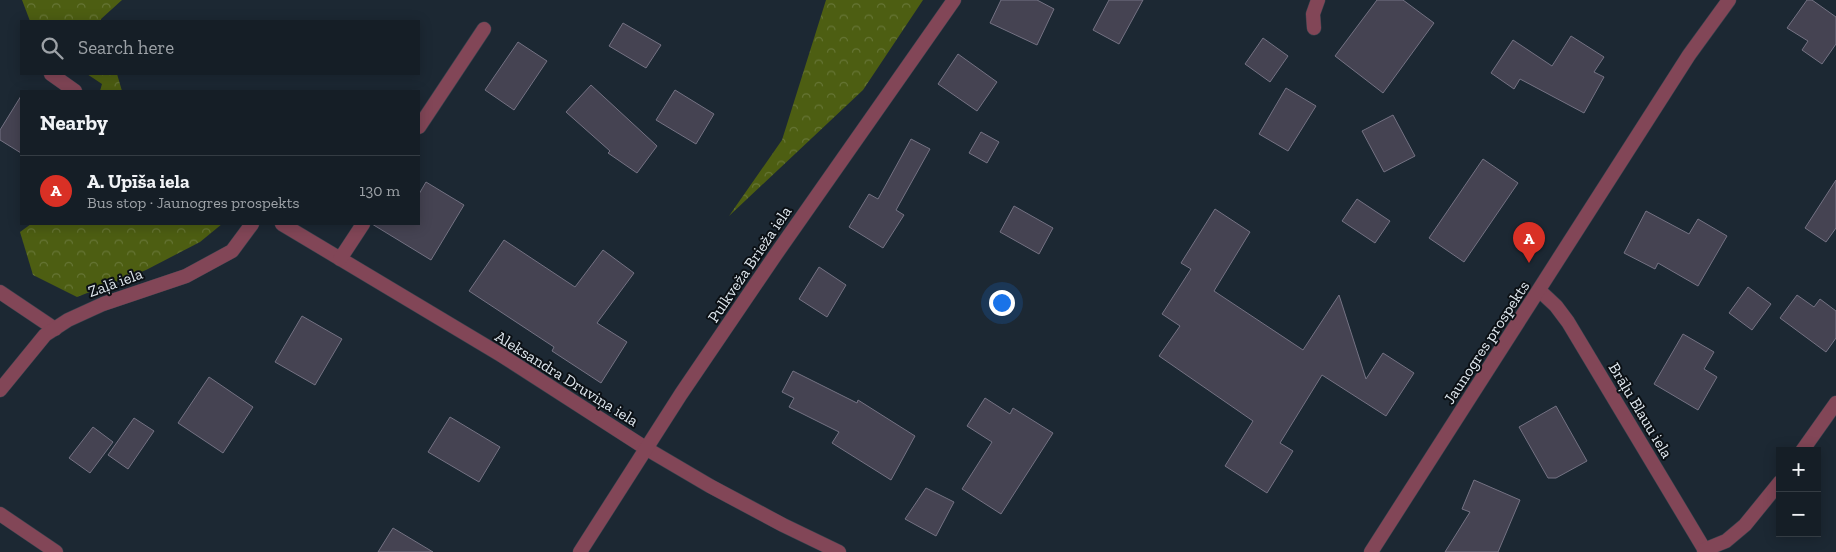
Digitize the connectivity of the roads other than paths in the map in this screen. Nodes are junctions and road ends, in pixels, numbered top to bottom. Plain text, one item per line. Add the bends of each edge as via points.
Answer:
1 (954, 0) edge
2 (1318, 0) edge
3 (1729, 0) edge
4 (1314, 28) dead end
5 (484, 29) dead end
6 (52, 75) edge
7 (74, 90) edge
8 (420, 125) edge
9 (251, 225) edge
10 (284, 225) edge
11 (362, 225) edge
12 (340, 259) junction
13 (1540, 291) junction
14 (0, 292) edge
15 (55, 329) junction
16 (0, 390) edge
17 (1836, 403) edge
18 (1805, 447) edge
19 (647, 449) junction
20 (1776, 487) edge
21 (0, 514) edge
22 (1705, 551) edge
23 (56, 552) edge
24 (580, 552) edge
25 (839, 552) edge
26 (1371, 552) edge

1 - 19 street, Pulkveža Brieža iela via 774,257
2 - 4 street via 1313,14
3 - 13 street, Jaunogres prospekts via 1684,64
5 - 8 street
6 - 7 street
9 - 15 street, Zaļā iela via 232,251 212,263 186,276 103,304
10 - 12 street, Aleksandra Druviņa iela
11 - 12 street
12 - 19 street, Aleksandra Druviņa iela via 501,355
13 - 22 street, Brāļu Blauu iela via 1568,322
13 - 26 street, Jaunogres prospekts
14 - 15 street
15 - 16 street, Zaļā iela via 45,335
17 - 18 street
19 - 24 street, Pulkveža Brieža iela
19 - 25 street, Aleksandra Druviņa iela via 742,504
20 - 22 street via 1745,525 1726,541
21 - 23 street

